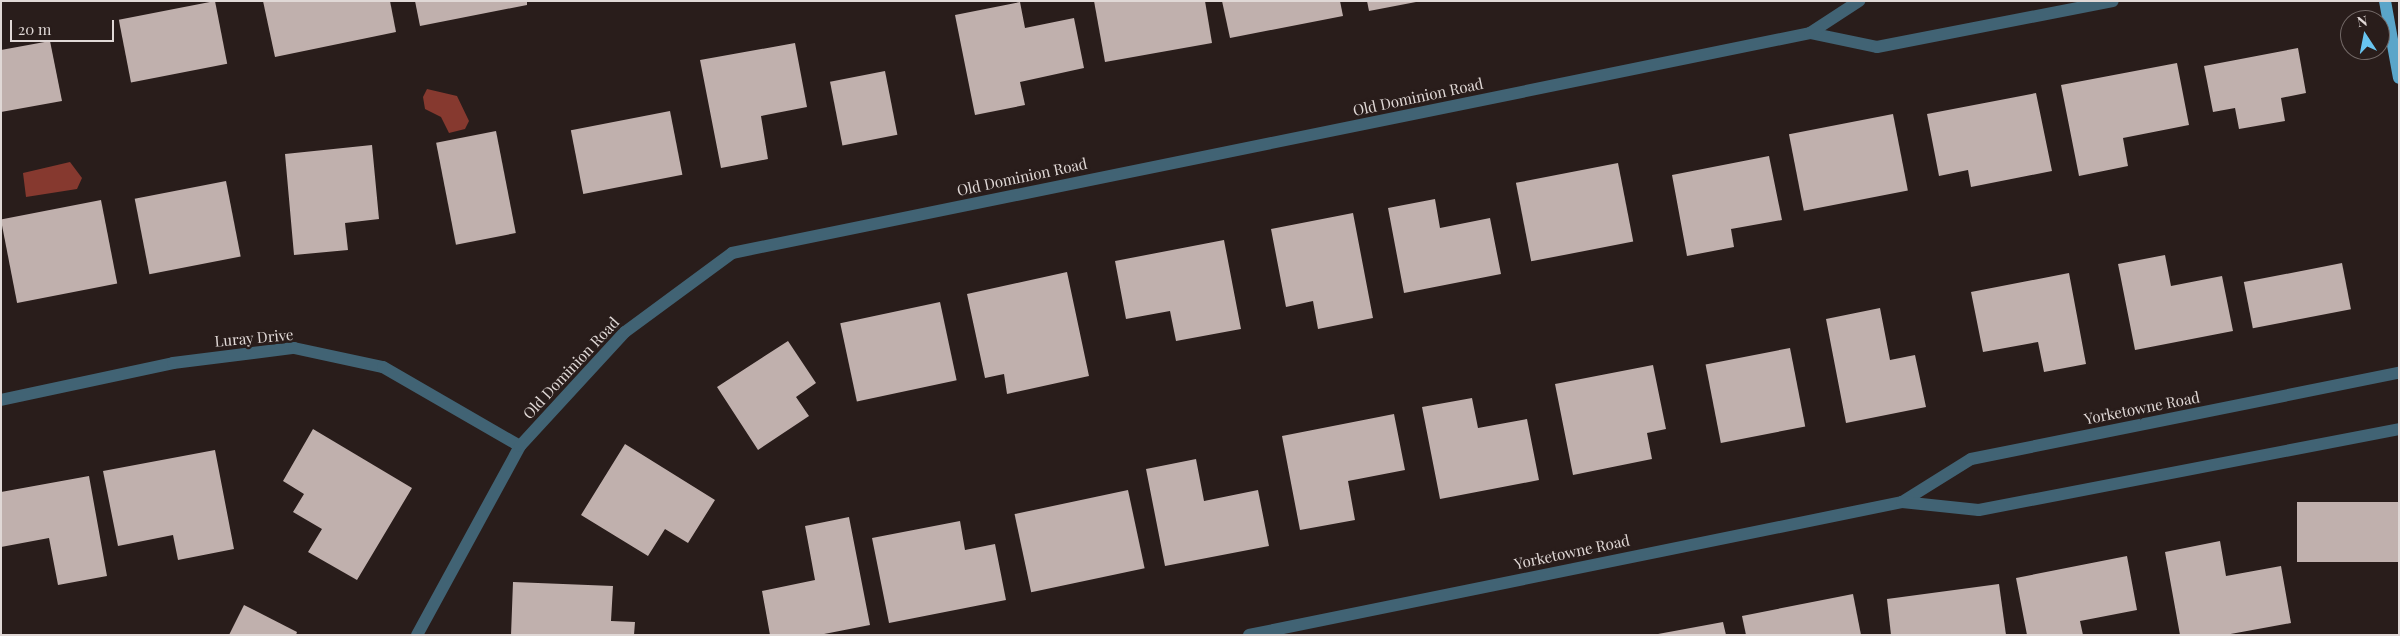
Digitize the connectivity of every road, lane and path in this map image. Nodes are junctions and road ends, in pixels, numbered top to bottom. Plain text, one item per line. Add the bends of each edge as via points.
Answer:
1 (1859, 1) edge
2 (2113, 1) edge
3 (2385, 1) edge
4 (1810, 33) junction
5 (2399, 78) edge
6 (2399, 373) edge
7 (1, 400) edge
8 (2399, 429) edge
9 (520, 446) junction
10 (1902, 502) junction
11 (417, 635) edge
12 (1249, 635) edge

1 - 4 street, Old Dominion Road
2 - 4 street, Old Dominion Road via 1877,48
3 - 5 main road
4 - 9 street, Old Dominion Road via 732,253 625,332
6 - 10 street, Yorketowne Road via 1971,459
7 - 9 street, Luray Drive via 172,363 294,348 382,367
8 - 10 street, Yorketowne Road via 1979,510
9 - 11 street, Old Dominion Road
10 - 12 street, Yorketowne Road

